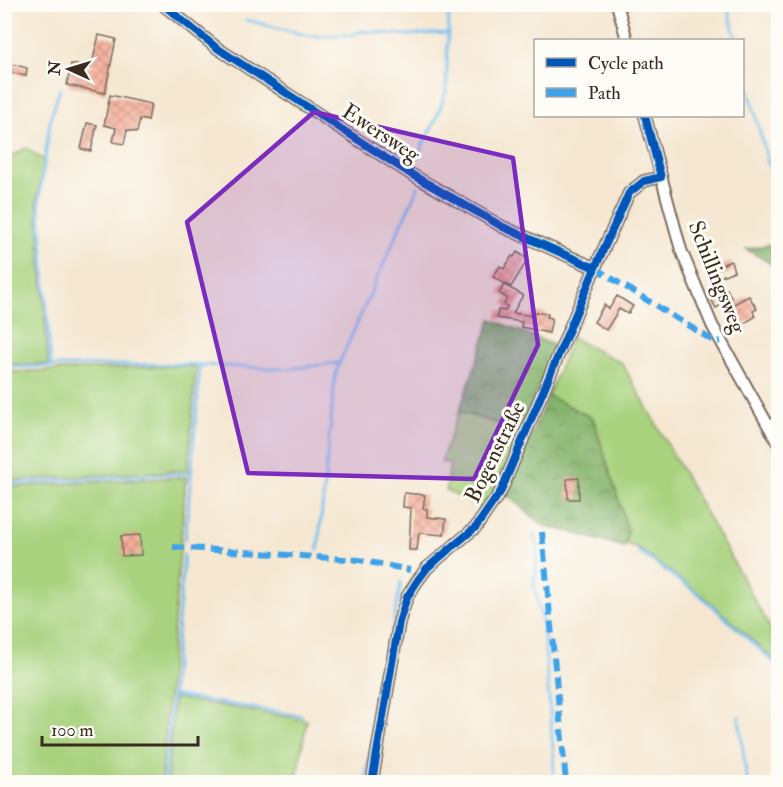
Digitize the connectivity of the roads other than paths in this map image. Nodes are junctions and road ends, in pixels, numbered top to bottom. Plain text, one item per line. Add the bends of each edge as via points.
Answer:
1 (162, 4) edge
2 (618, 4) edge
3 (627, 39) edge
4 (645, 117) edge
5 (661, 177) junction
6 (595, 268) junction
7 (778, 443) edge
8 (372, 783) edge

1 - 6 street, Ewersweg via 217,48 409,173 495,223
2 - 3 street
4 - 5 street, Schillingsweg
5 - 6 street, Bogenstraße via 644,182 629,193
5 - 7 street, Schillingsweg via 681,250 712,325
6 - 8 street, Bogenstraße via 501,491 476,527 427,568 407,597 399,622

